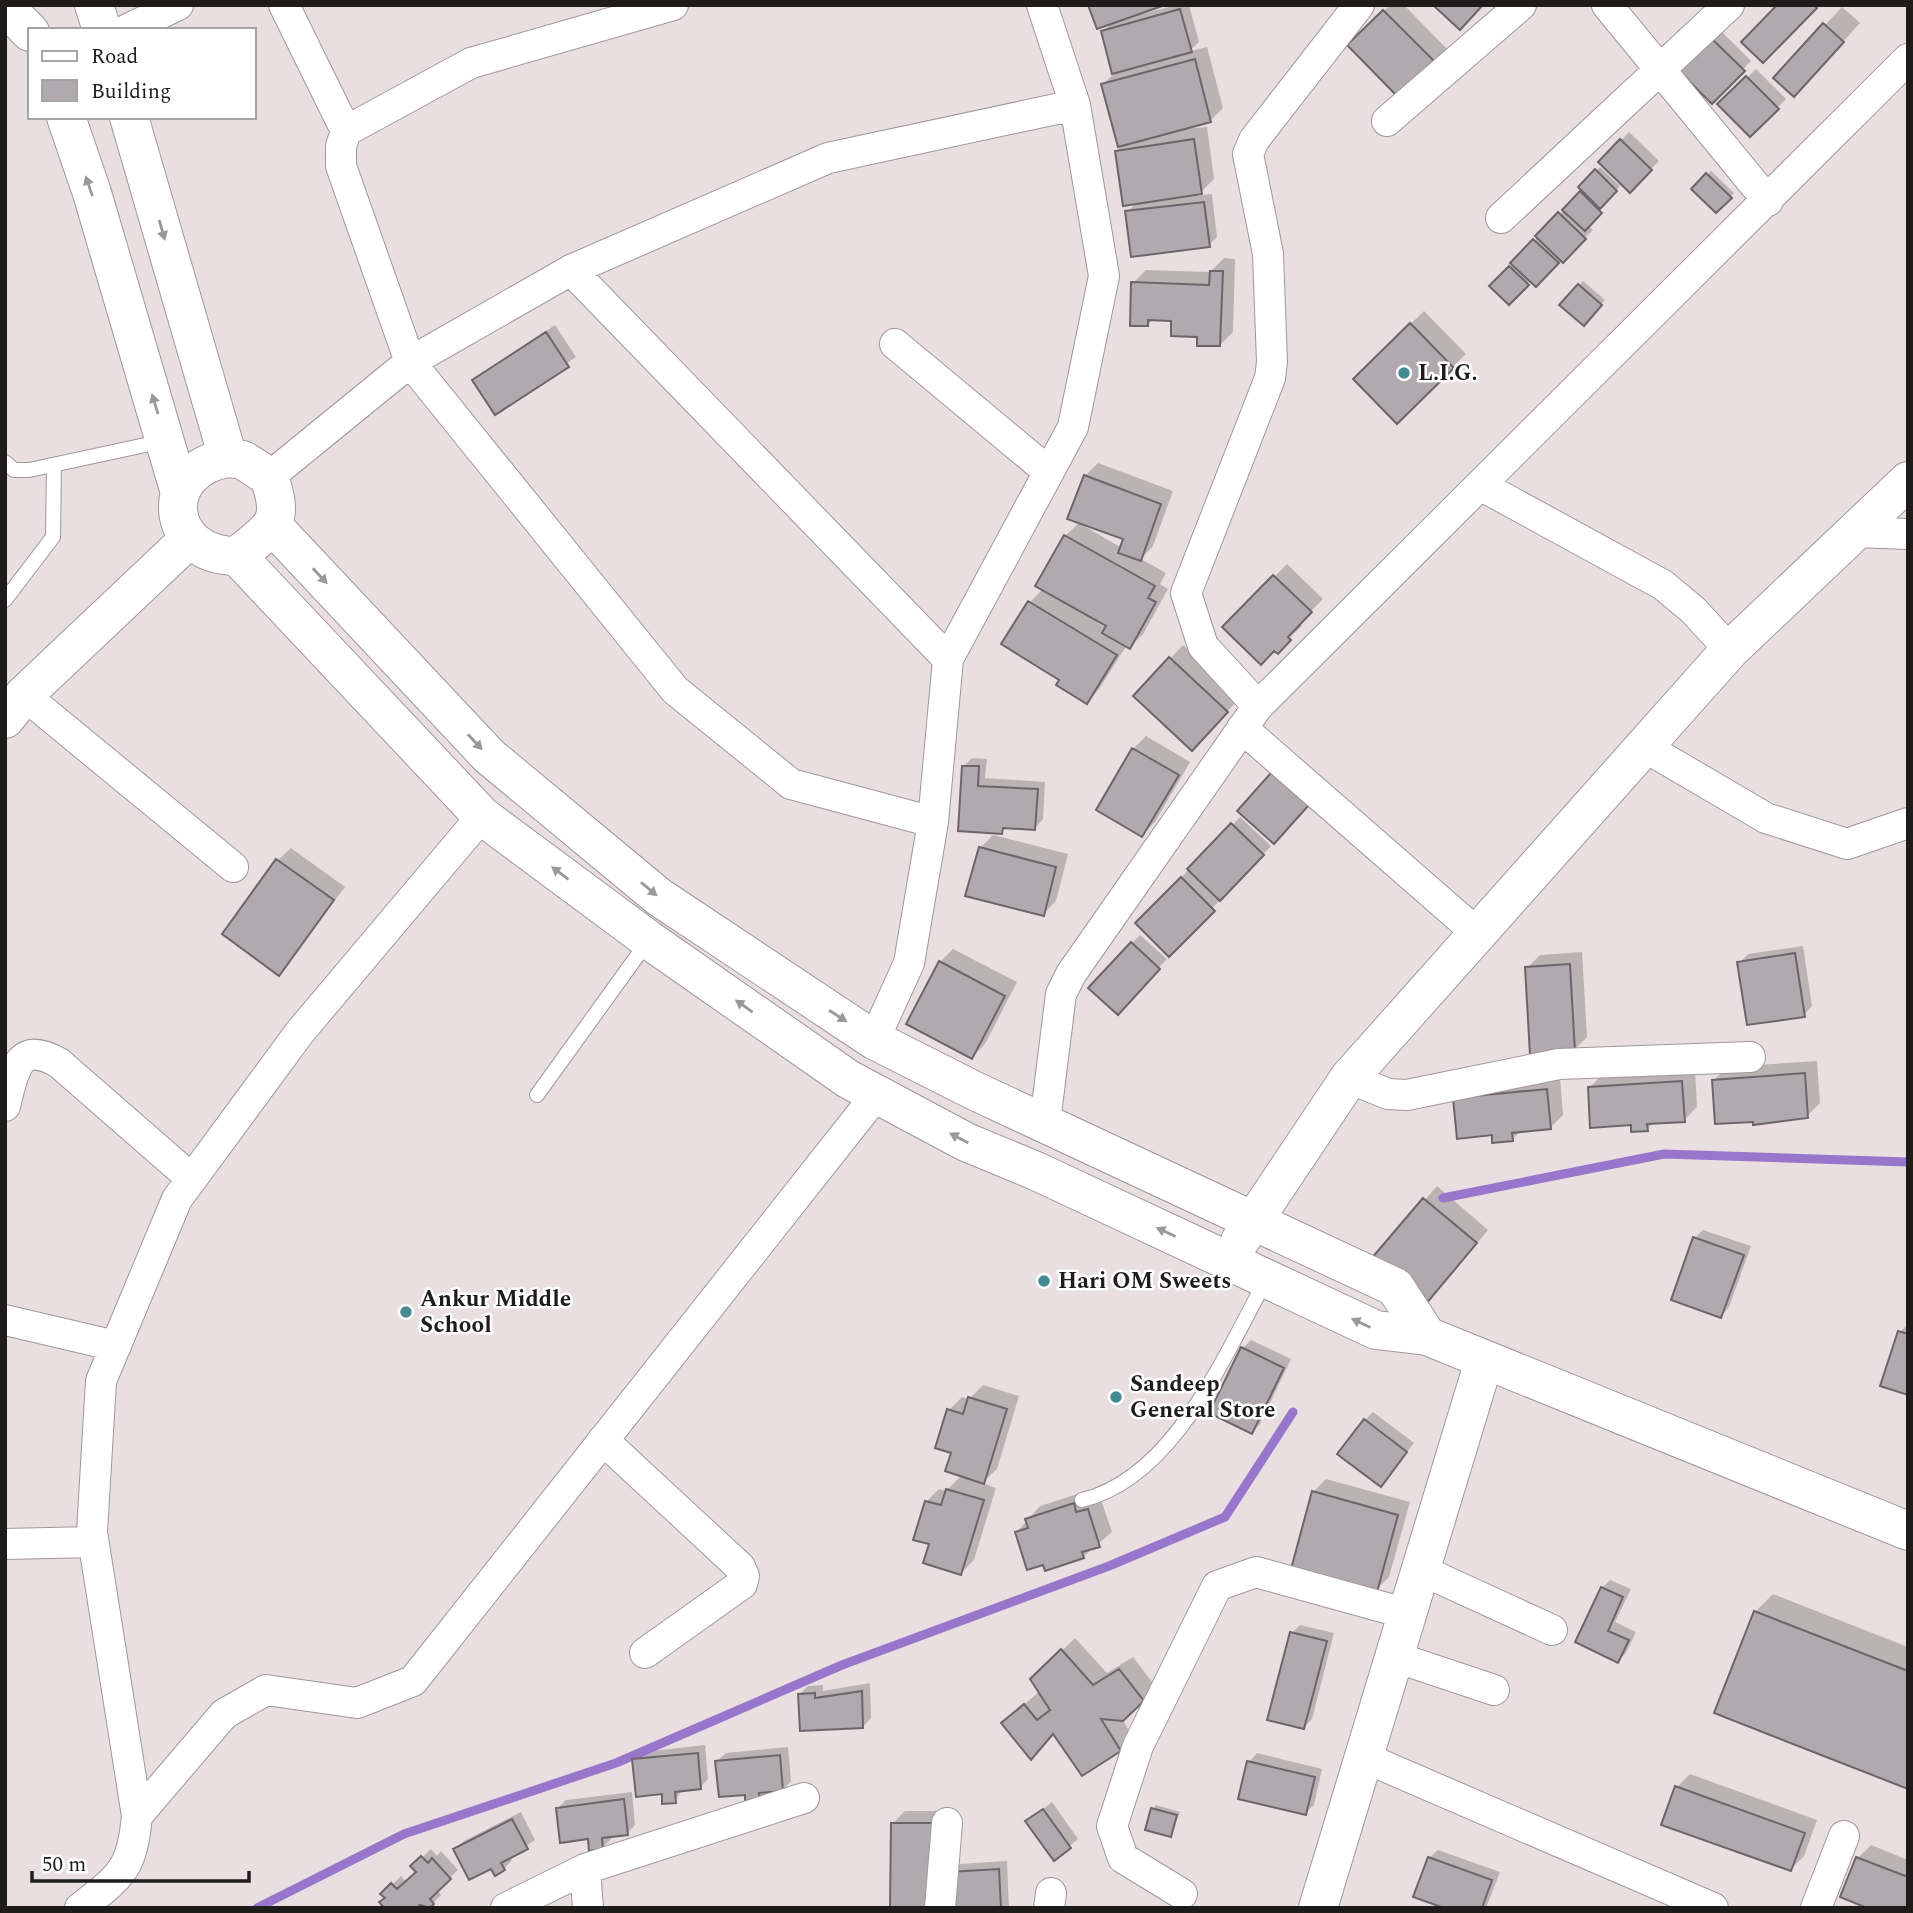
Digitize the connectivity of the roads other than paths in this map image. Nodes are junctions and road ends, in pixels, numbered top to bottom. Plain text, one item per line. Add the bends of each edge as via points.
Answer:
1 (26, 5) edge
2 (178, 5) edge
3 (284, 5) edge
4 (673, 5) edge
5 (1042, 5) edge
6 (1359, 5) edge
7 (1521, 5) edge
8 (1607, 5) edge
9 (1729, 5) edge
10 (5, 6) edge
11 (104, 17) edge
12 (34, 28) edge
13 (28, 30) edge
14 (1908, 59) edge
15 (1661, 68) junction
16 (1075, 105) junction
17 (67, 119) edge
18 (130, 119) edge
19 (1387, 121) dead end
20 (346, 131) junction
21 (1768, 201) junction
22 (1502, 218) dead end
23 (571, 270) junction
24 (895, 344) dead end
25 (410, 362) junction
26 (166, 441) junction
27 (228, 458) junction
28 (5, 462) edge
29 (54, 465) junction
30 (1049, 472) junction
31 (269, 477) junction
32 (1908, 481) edge
33 (1480, 485) junction
34 (180, 493) junction
35 (274, 526) junction
36 (1857, 532) junction
37 (1908, 534) edge
38 (189, 539) junction
39 (237, 556) junction
40 (5, 600) edge
41 (1730, 650) junction
42 (948, 659) junction
43 (15, 707) edge
44 (1250, 717) junction
45 (1643, 746) junction
46 (482, 816) junction
47 (933, 822) junction
48 (1908, 823) edge
49 (233, 867) dead end
50 (1477, 933) junction
51 (649, 940) junction
52 (874, 1040) junction
53 (1751, 1057) dead end
54 (1349, 1078) junction
55 (877, 1094) junction
56 (537, 1095) dead end
57 (5, 1106) edge
58 (1045, 1122) junction
59 (192, 1179) junction
60 (1255, 1220) junction
61 (1227, 1261) junction
62 (1266, 1279) junction
63 (5, 1320) edge
64 (1427, 1336) junction
65 (116, 1346) junction
66 (1484, 1361) junction
67 (603, 1440) junction
68 (1082, 1500) dead end
69 (1908, 1531) edge
70 (93, 1542) junction
71 (5, 1544) edge
72 (1421, 1570) junction
73 (1408, 1614) junction
74 (1552, 1630) dead end
75 (645, 1653) dead end
76 (1395, 1657) junction
77 (1494, 1690) dead end
78 (1363, 1757) junction
79 (804, 1797) dead end
80 (137, 1816) junction
81 (947, 1823) dead end
82 (1844, 1836) dead end
83 (585, 1869) junction
84 (1182, 1894) dead end
85 (80, 1908) edge
86 (506, 1908) edge
87 (588, 1908) edge
88 (940, 1908) edge
89 (1318, 1908) edge
90 (1713, 1908) edge
91 (1816, 1908) edge

1 - 12 street
2 - 11 street
3 - 20 street
4 - 20 street via 471,63
5 - 16 street
6 - 44 street via 1254,140 1248,154 1268,254 1270,378 1186,593 1203,646
7 - 19 street
8 - 15 street
9 - 15 street
10 - 13 street
14 - 21 street
15 - 21 street
15 - 22 street
16 - 23 street via 828,158
16 - 30 street via 1104,276 1073,426
26 -> 17 street
18 -> 27 street
20 - 25 street via 341,166
21 - 33 street
23 - 25 street
23 - 42 street
24 - 30 street
25 - 31 street
25 - 47 street via 675,690 791,783
26 - 29 lane
26 - 34 street
27 - 31 street via 243,460
27 - 34 street via 198,468
28 - 29 lane via 14,470
29 - 40 lane via 52,537
30 - 42 street
31 - 35 street via 277,509
32 - 36 street
33 - 41 street via 1663,585
33 - 44 street
34 - 38 street via 178,509
35 - 39 street
35 -> 52 street via 489,757 659,897
36 - 37 street
36 - 41 street
38 - 39 street via 218,556
38 - 43 street
39 - 46 street
41 - 45 street
42 - 47 street
43 - 49 street
44 - 50 street
44 - 58 street via 1070,974 1061,994
45 - 48 street via 1766,818 1847,844
45 - 50 street
51 -> 46 street
46 - 59 street via 300,1032
47 - 52 street via 909,963
50 - 54 street
55 -> 51 street via 848,1079
51 - 56 lane
52 - 58 street
53 - 54 street via 1559,1064 1407,1095 1388,1094
54 - 60 street
61 -> 55 street via 967,1142
55 - 67 street
57 - 59 street via 15,1069 28,1055 41,1053 59,1063
58 - 60 street
59 - 65 street via 177,1199
60 - 61 street
60 - 64 street via 1395,1287
61 - 62 street
64 -> 62 street via 1376,1330
62 - 68 lane via 1194,1409 1171,1440 1104,1495
63 - 65 street
64 - 66 street
65 - 70 street via 101,1381
66 - 69 street
66 - 72 street
67 - 75 street via 740,1567 744,1576 742,1584
67 - 80 street via 413,1681 356,1703 266,1690 224,1714
70 - 71 street
70 - 80 street
72 - 73 street
72 - 74 street
73 - 76 street
73 - 84 street via 1256,1572 1217,1586 1138,1746 1112,1826 1123,1858
76 - 77 street
76 - 78 street
78 - 89 street
78 - 90 street
79 - 83 street
80 - 85 street via 134,1848 120,1877
81 - 88 street
82 - 91 street
83 - 86 street
83 - 87 street

